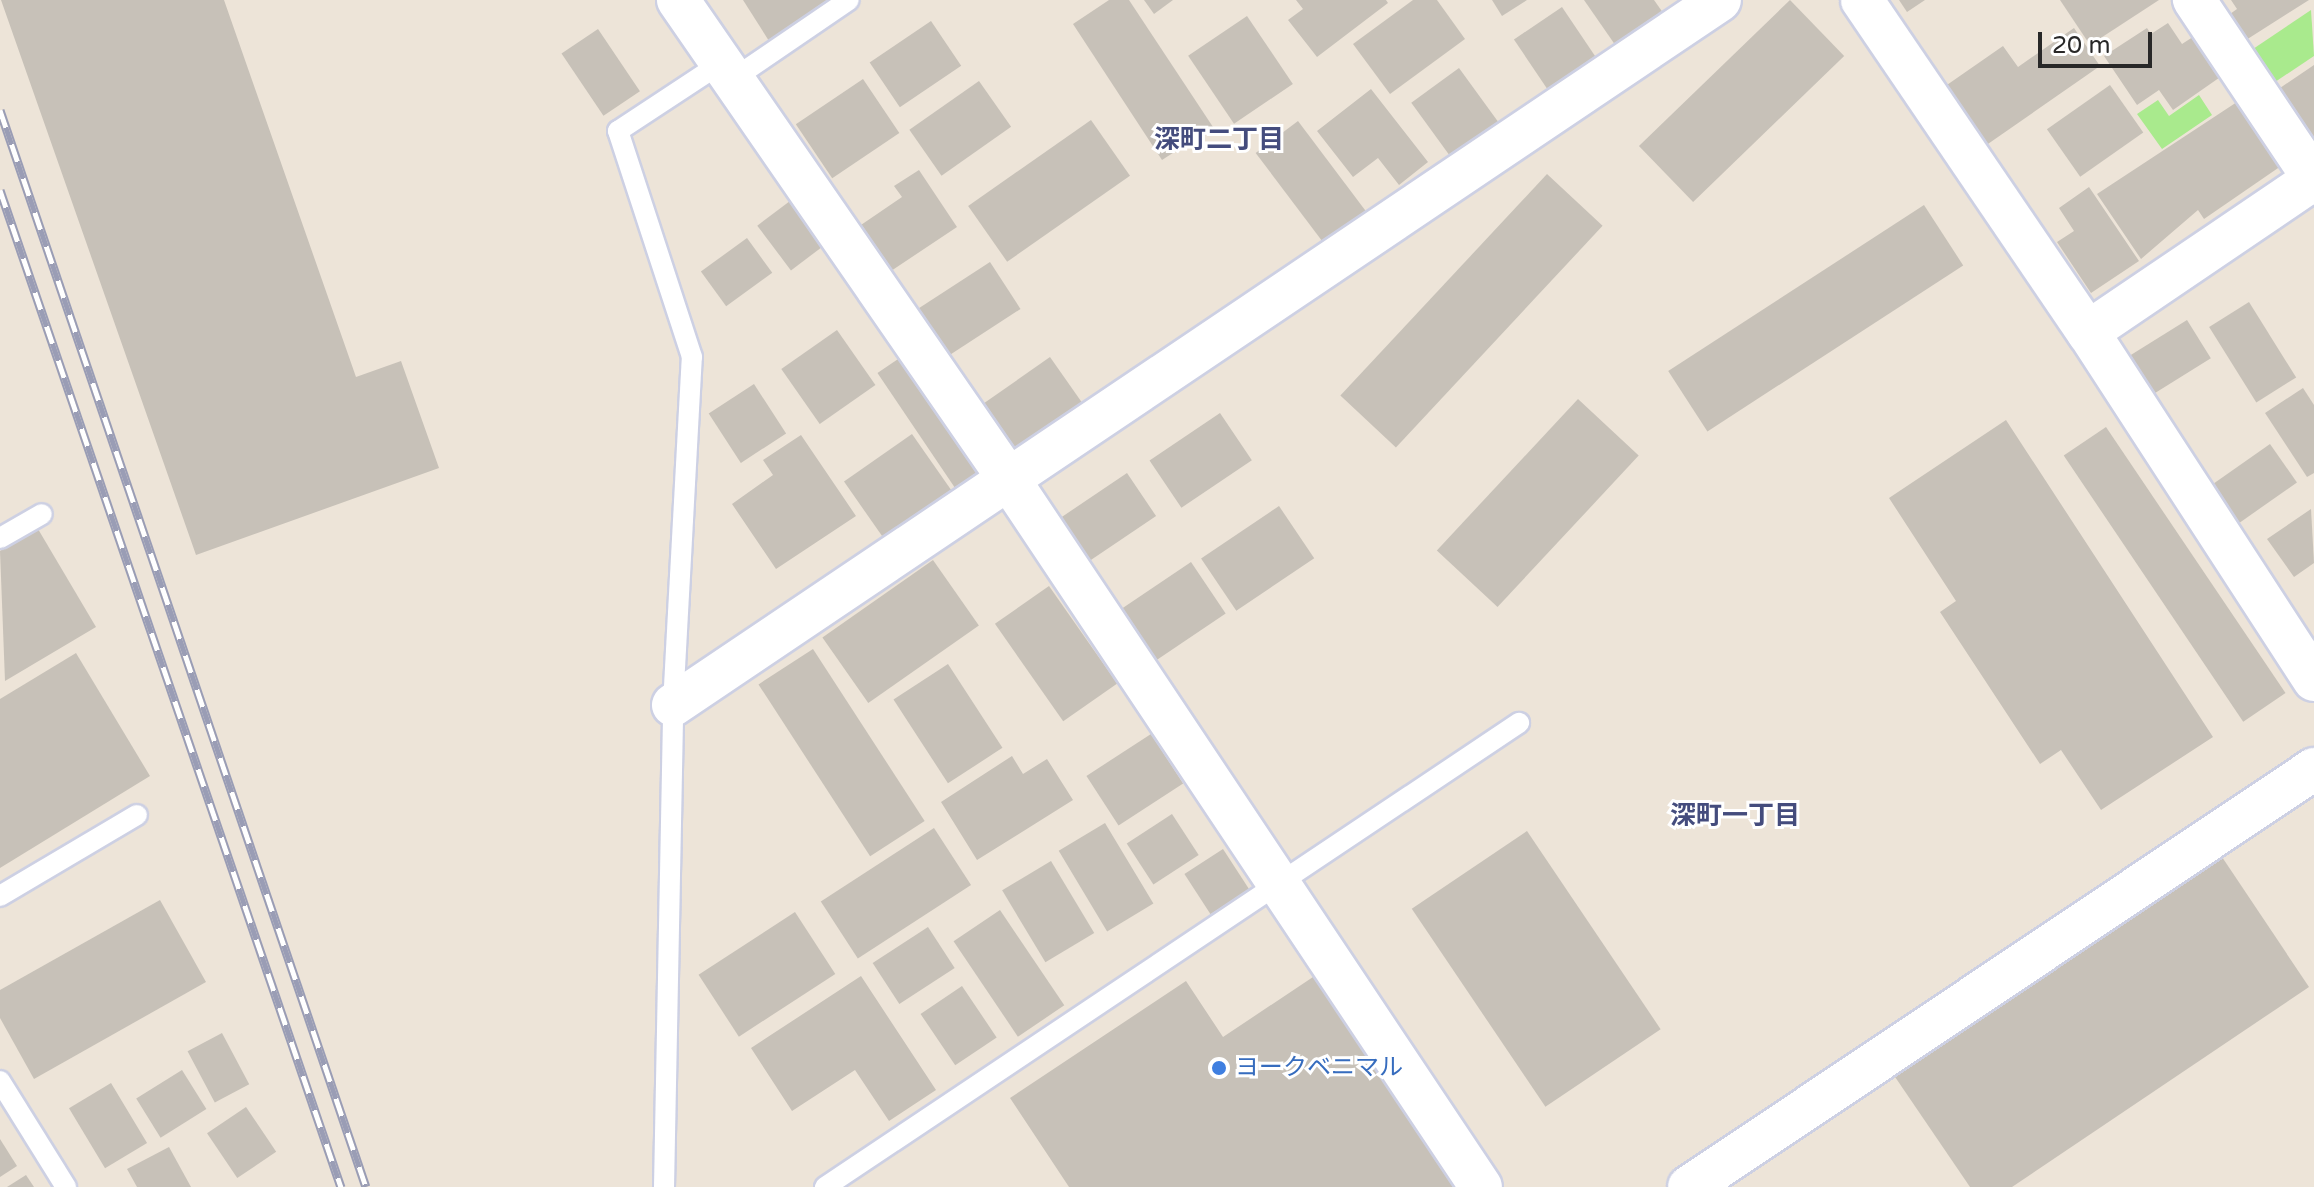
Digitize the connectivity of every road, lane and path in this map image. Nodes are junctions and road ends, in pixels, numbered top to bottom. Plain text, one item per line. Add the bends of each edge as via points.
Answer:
1 (678, 0) edge
2 (849, 0) edge
3 (1720, 0) edge
4 (1862, 0) edge
5 (2194, 0) edge
6 (727, 71) junction
7 (2088, 332) junction
8 (1008, 478) junction
9 (42, 514) dead end
10 (0, 538) edge
11 (2314, 680) edge
12 (673, 705) junction
13 (1519, 723) dead end
14 (2314, 769) edge
15 (137, 815) dead end
16 (1278, 885) junction
17 (0, 896) edge
18 (0, 1081) edge
19 (66, 1187) edge
20 (664, 1187) edge
21 (825, 1187) edge
22 (1481, 1187) edge
23 (1689, 1187) edge

1 - 6 street
2 - 6 lane
3 - 8 street
4 - 7 street
5 - 7 street via 2314,179
6 - 8 street
6 - 12 lane via 618,131 692,357
7 - 11 street
8 - 12 street
8 - 16 street
9 - 10 lane
12 - 20 lane
13 - 16 lane
14 - 23 street
15 - 17 lane
16 - 21 lane
16 - 22 street
18 - 19 lane

